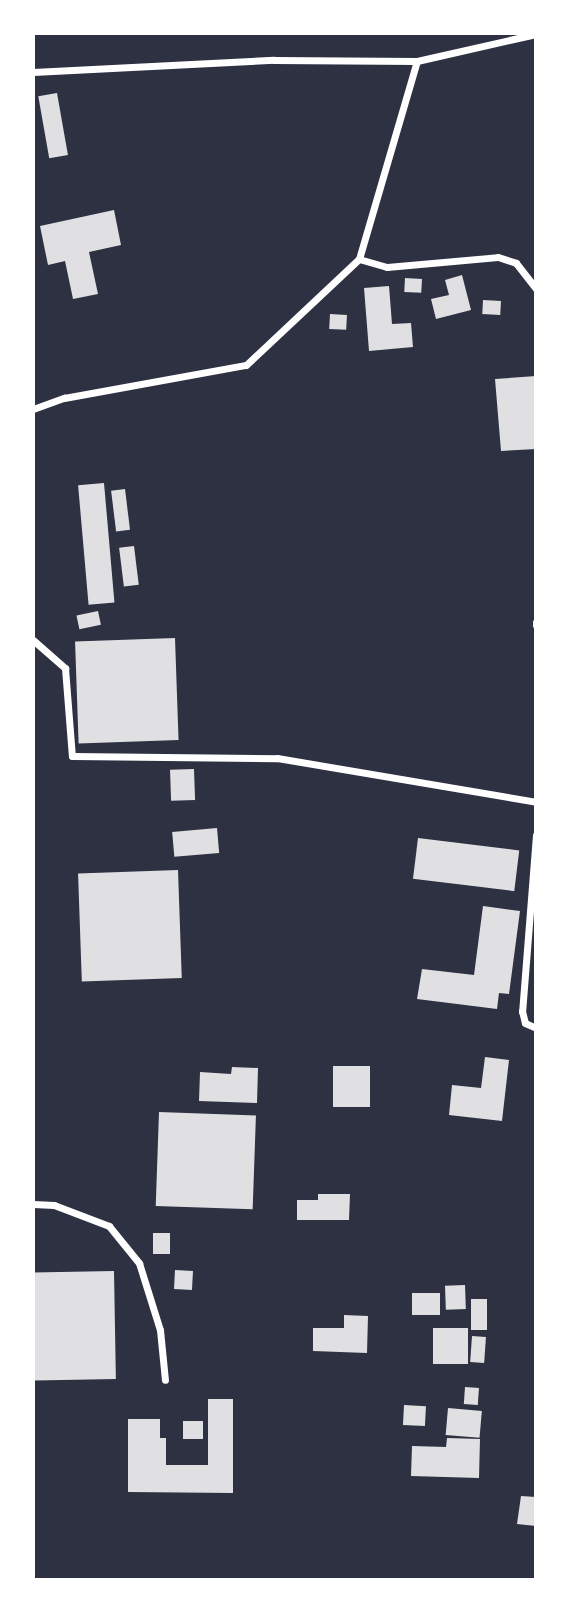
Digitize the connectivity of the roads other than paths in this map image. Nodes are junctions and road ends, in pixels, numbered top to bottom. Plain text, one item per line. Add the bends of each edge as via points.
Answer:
1 (536, 34) edge
2 (506, 36) edge
3 (417, 61) junction
4 (33, 72) edge
5 (359, 259) junction
6 (536, 289) edge
7 (33, 409) edge
8 (33, 640) edge
9 (536, 802) edge
10 (536, 835) edge
11 (536, 1028) edge
12 (33, 1204) edge
13 (165, 1380) dead end

1 - 2 street
2 - 3 street
3 - 4 street via 275,60
3 - 5 street
5 - 6 street via 387,268 498,257 516,263
5 - 7 street via 246,365 64,398
8 - 9 street via 65,668 72,755 277,758
10 - 11 street via 522,1011 525,1023
12 - 13 street via 54,1205 109,1226 139,1263 160,1330

